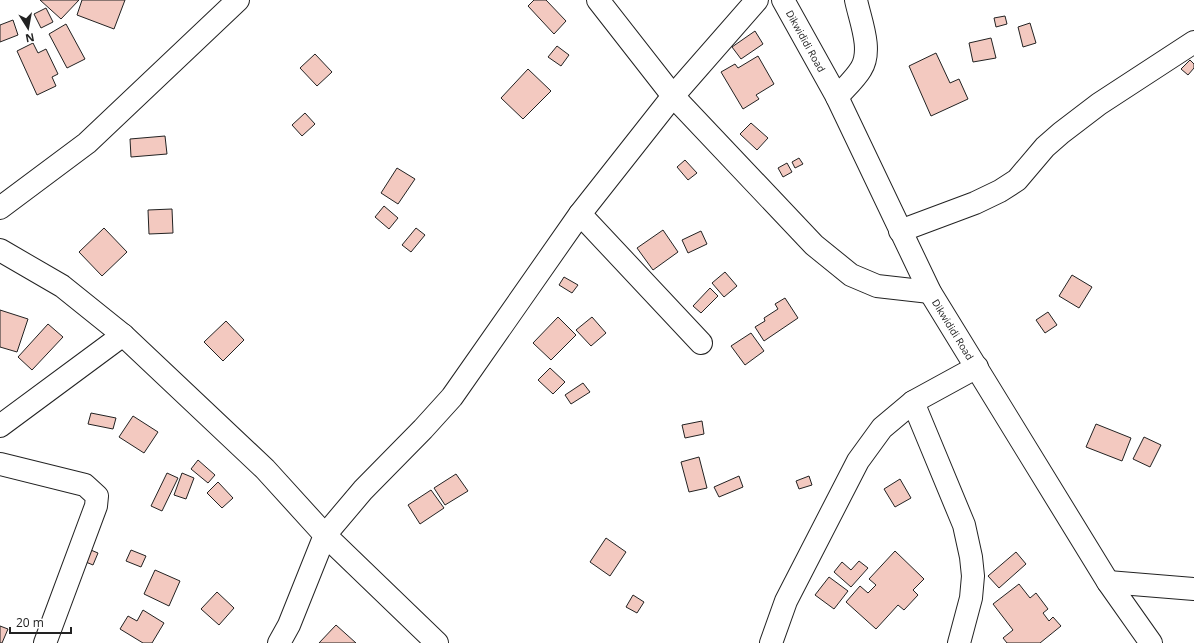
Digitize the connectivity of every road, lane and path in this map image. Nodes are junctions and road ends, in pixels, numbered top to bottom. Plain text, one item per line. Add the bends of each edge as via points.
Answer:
1 (238, 0) edge
2 (598, 0) edge
3 (757, 0) edge
4 (783, 0) edge
5 (856, 0) edge
6 (1194, 42) edge
7 (673, 96) junction
8 (837, 97) junction
9 (0, 208) edge
10 (580, 214) junction
11 (900, 231) junction
12 (0, 250) edge
13 (930, 292) junction
14 (123, 335) junction
15 (701, 343) dead end
16 (977, 366) junction
17 (913, 402) junction
18 (0, 426) edge
19 (0, 464) edge
20 (325, 535) junction
21 (1108, 582) junction
22 (1194, 588) edge
23 (45, 643) edge
24 (279, 643) edge
25 (437, 643) edge
26 (771, 643) edge
27 (959, 643) edge
28 (1151, 643) edge

1 - 9 street via 87,143
2 - 7 street
3 - 7 street
4 - 8 street, Dikwididi Road
5 - 8 street via 865,39 866,58 861,69
6 - 11 street via 1099,104 1061,133 1045,147 1017,180 1000,191
7 - 10 street
7 - 13 street via 814,245 851,274 877,286
8 - 11 street, Dikwididi Road
10 - 15 street
10 - 20 street via 452,397 363,490
11 - 13 street, Dikwididi Road
12 - 14 street via 62,286
13 - 16 street, Dikwididi Road
14 - 18 street
14 - 20 street via 265,469
16 - 17 street
16 - 21 street, Dikwididi Road
17 - 26 street via 882,428 858,461 786,601
17 - 27 street via 964,525 971,557 971,598
19 - 23 street via 84,485 97,496 96,506
20 - 24 street via 289,625
20 - 25 street
21 - 22 street
21 - 28 street, Dikwididi Road

